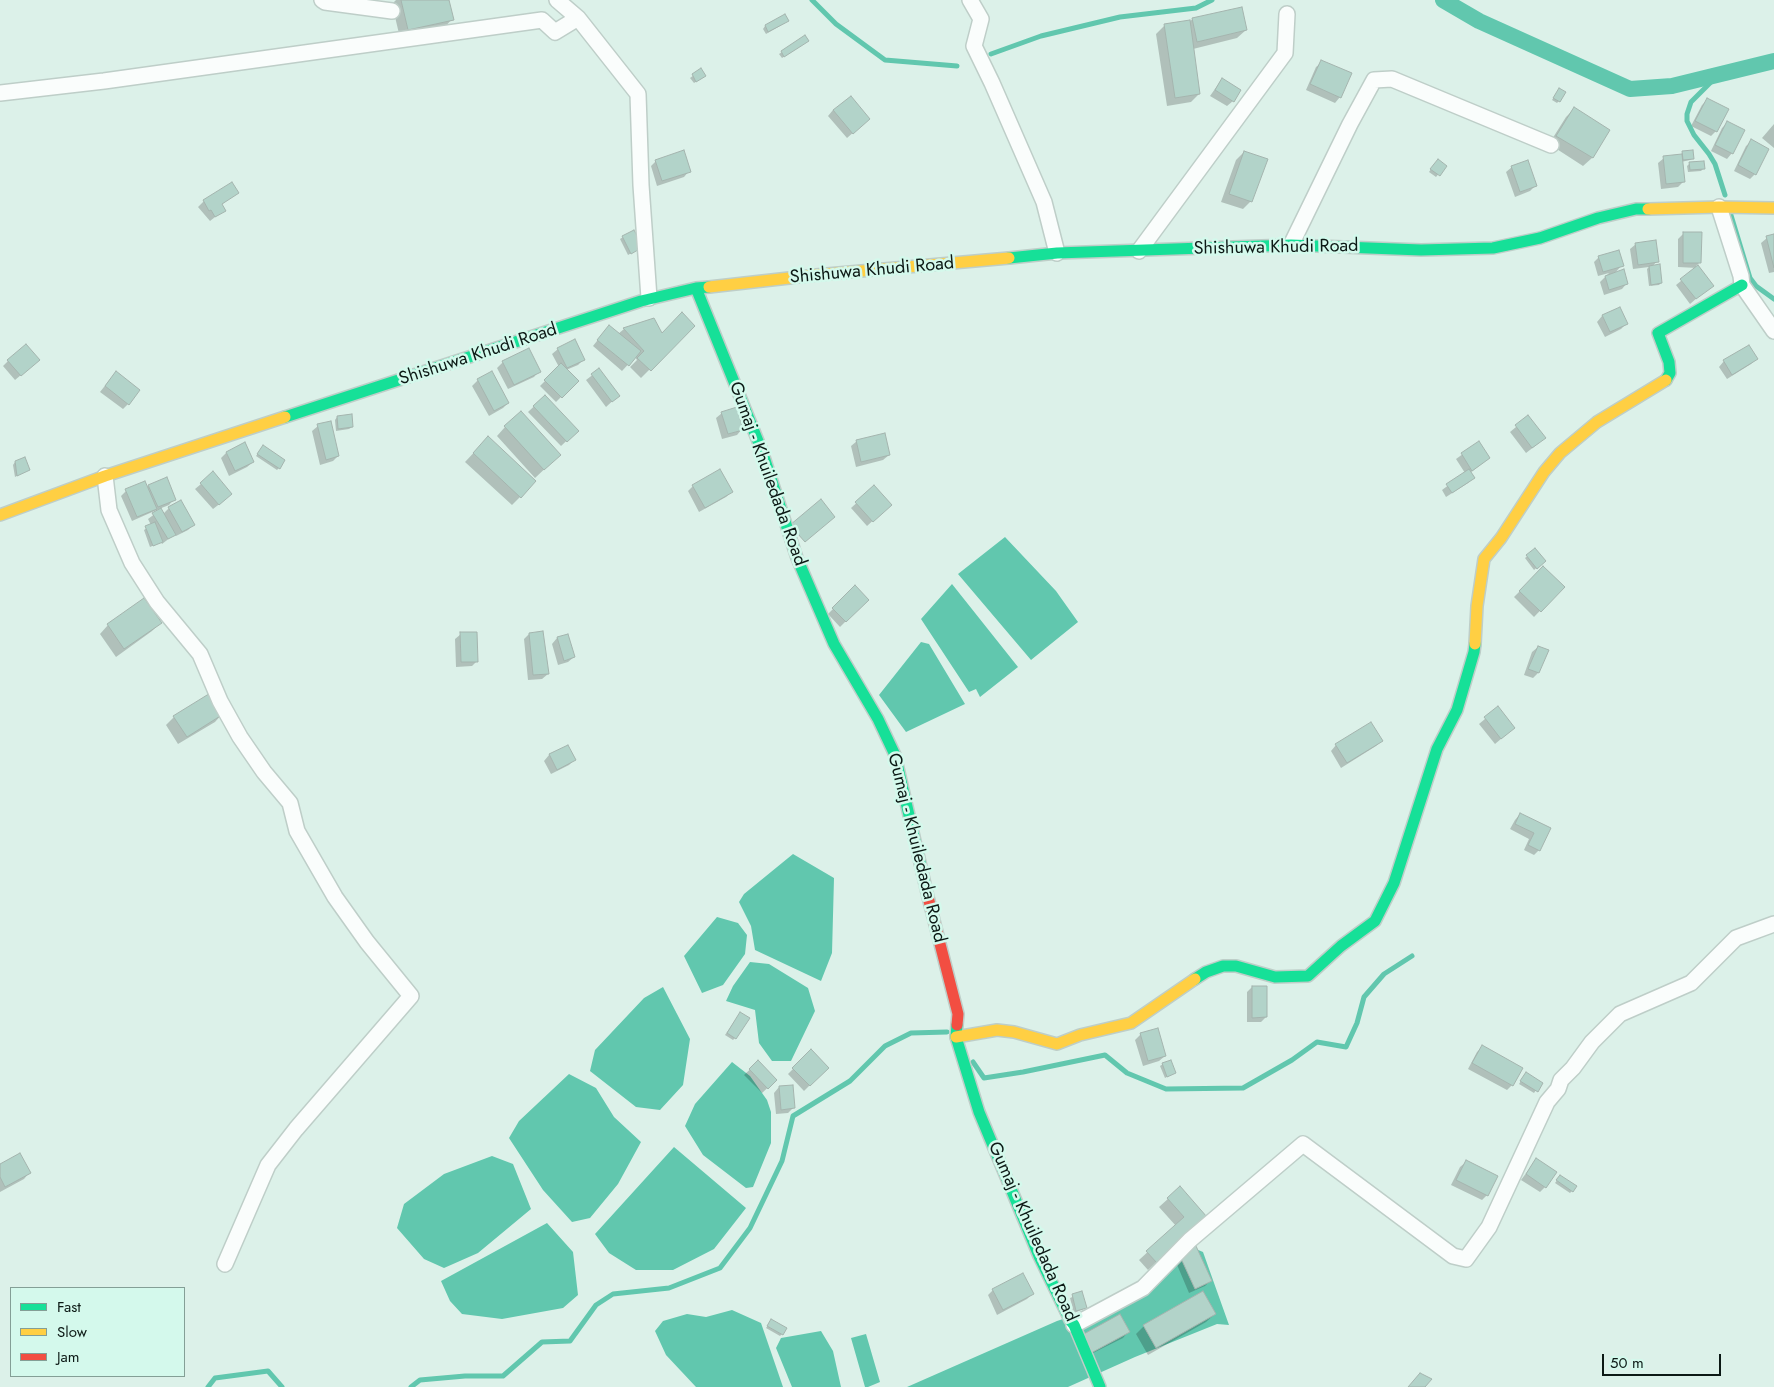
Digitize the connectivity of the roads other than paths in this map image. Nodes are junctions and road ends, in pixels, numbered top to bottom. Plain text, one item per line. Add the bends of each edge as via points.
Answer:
1 (322, 0) edge
2 (557, 0) edge
3 (970, 0) edge
4 (392, 11) dead end
5 (1287, 14) dead end
6 (578, 18) junction
7 (0, 92) edge
8 (1551, 145) dead end
9 (1719, 207) junction
10 (1774, 208) edge
11 (1291, 245) junction
12 (1139, 251) junction
13 (1057, 253) junction
14 (1742, 285) junction
15 (696, 288) junction
16 (649, 298) junction
17 (1774, 331) edge
18 (105, 476) junction
19 (0, 515) edge
20 (1774, 924) edge
21 (956, 1037) junction
22 (225, 1264) dead end
23 (1074, 1325) junction
24 (1100, 1387) edge

1 - 4 street
2 - 6 street
3 - 13 street via 981,19 974,46 1044,202
5 - 12 street via 1285,53
6 - 7 street via 556,32 542,20 142,76
6 - 16 street via 638,94 640,185
8 - 11 street via 1392,78 1374,80
9 - 10 street, Shishuwa Khudi Road
9 - 11 street, Shishuwa Khudi Road via 1636,209 1540,238 1493,248 1421,250
9 - 14 street
11 - 12 street, Shishuwa Khudi Road
12 - 13 street, Shishuwa Khudi Road
13 - 15 street, Shishuwa Khudi Road
14 - 17 street
14 - 21 street via 1658,333 1670,362 1670,373 1665,381 1597,422 1560,453 1484,559 1474,652 1457,710 1437,748 1394,883 1375,921 1308,976 1275,978 1236,966 1224,966 1206,972 1130,1023 1057,1044 997,1030
15 - 16 street, Shishuwa Khudi Road
15 - 21 street, Gumaj - Khuiledada Road via 762,451 800,567 834,644 895,755 958,1014
16 - 18 street, Shishuwa Khudi Road
18 - 19 street, Shishuwa Khudi Road
18 - 22 street via 110,510 132,563 157,602 200,654 240,737 290,803 297,831 335,897 411,996 268,1165
20 - 23 street via 1736,938 1691,984 1620,1014 1592,1042 1547,1102 1489,1226 1466,1258 1453,1256 1303,1144 1190,1240 1143,1288
21 - 23 street, Gumaj - Khuiledada Road via 979,1112 1039,1256
23 - 24 street, Gumaj - Khuiledada Road

